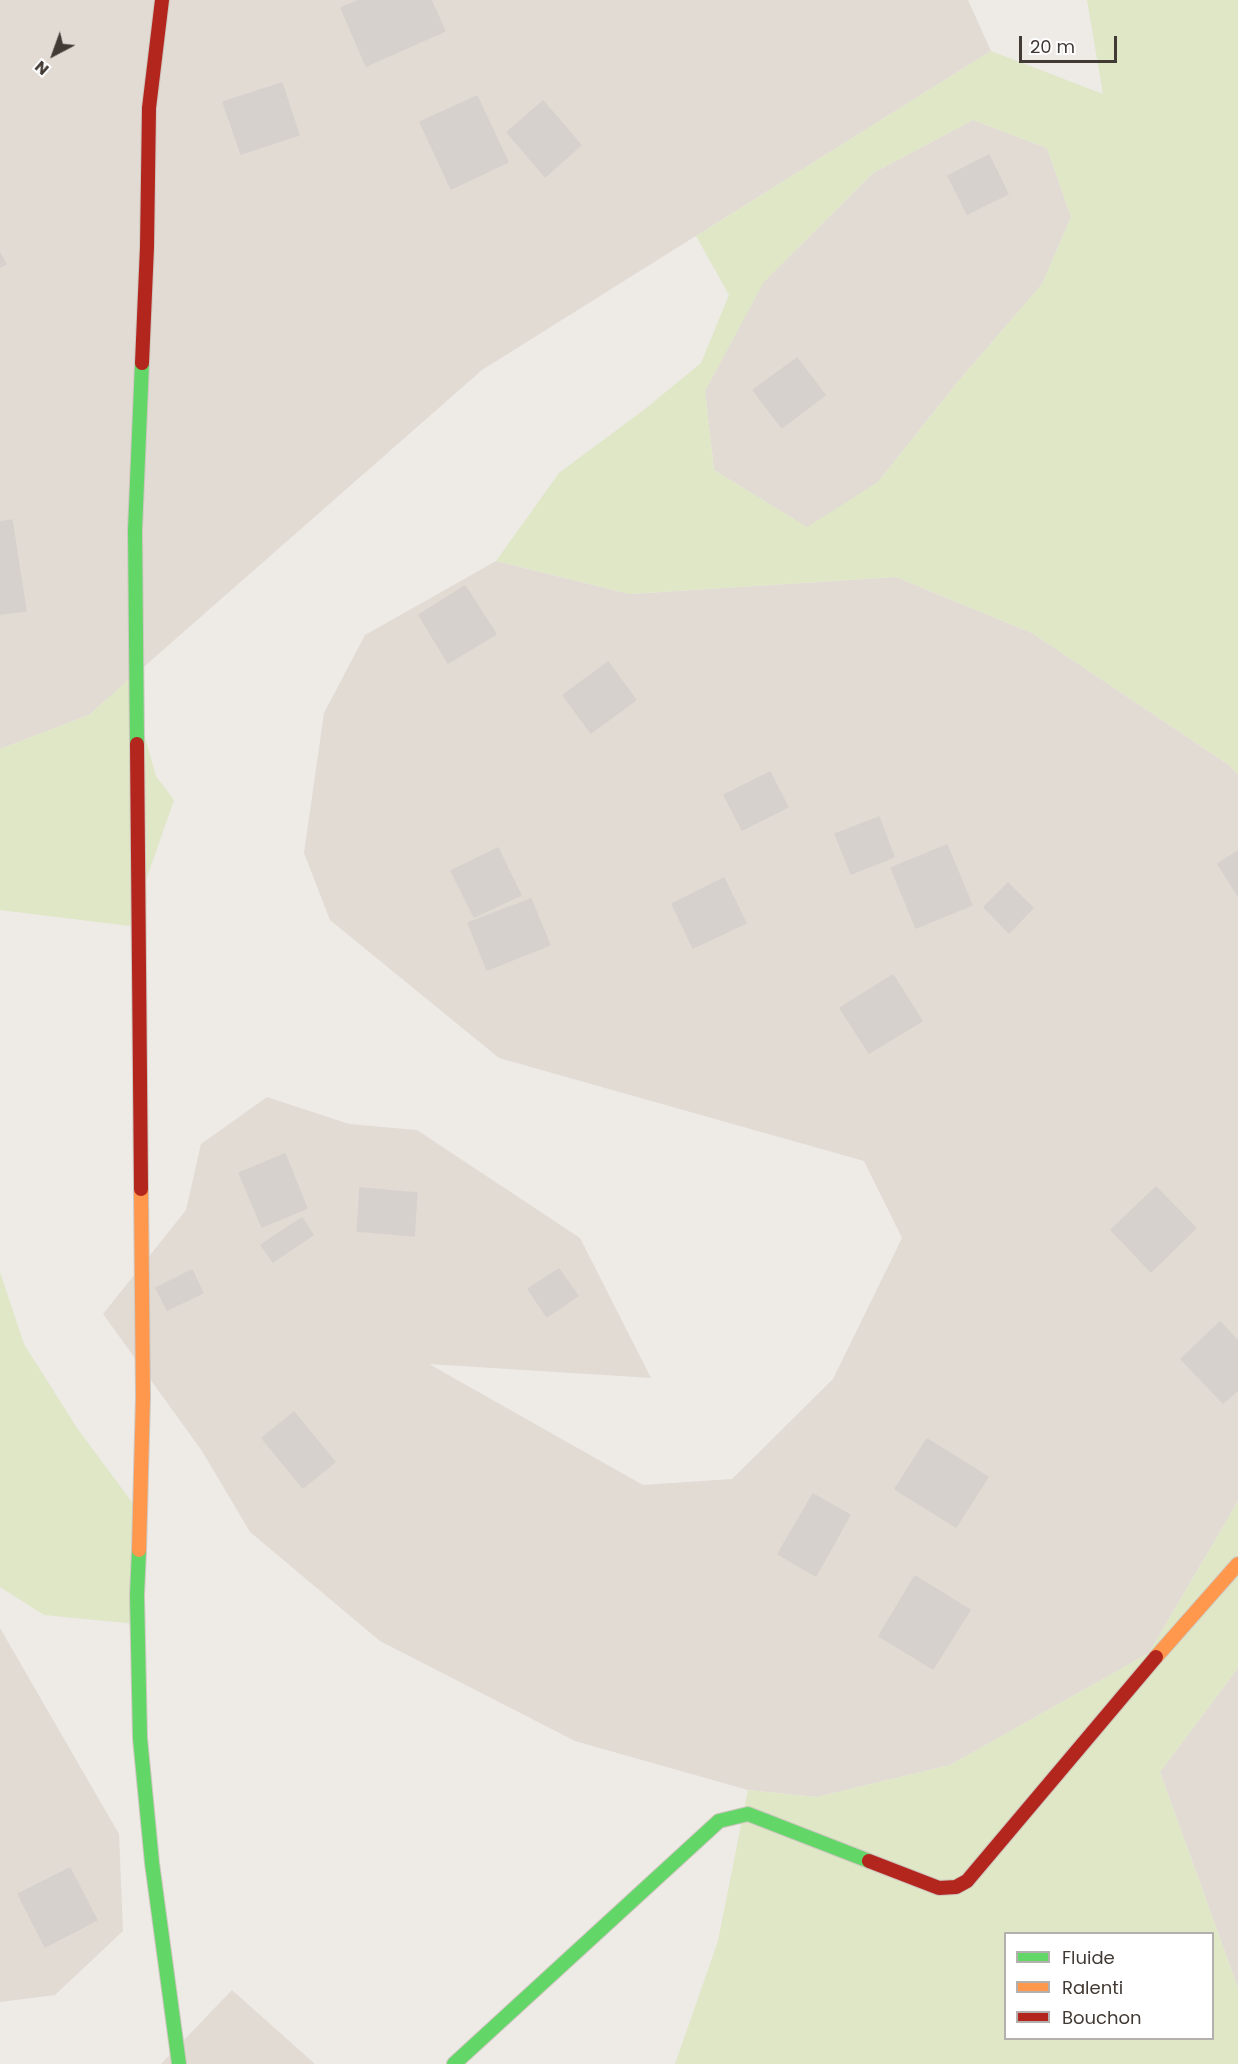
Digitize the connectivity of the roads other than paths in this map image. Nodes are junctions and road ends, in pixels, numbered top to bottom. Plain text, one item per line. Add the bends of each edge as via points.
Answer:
1 (162, 0) edge
2 (1238, 1564) edge
3 (179, 2064) edge
4 (454, 2064) edge

1 - 3 street via 149,108 135,530 143,1397 137,1595 140,1738
2 - 4 street via 967,1881 956,1887 939,1888 748,1814 719,1821

